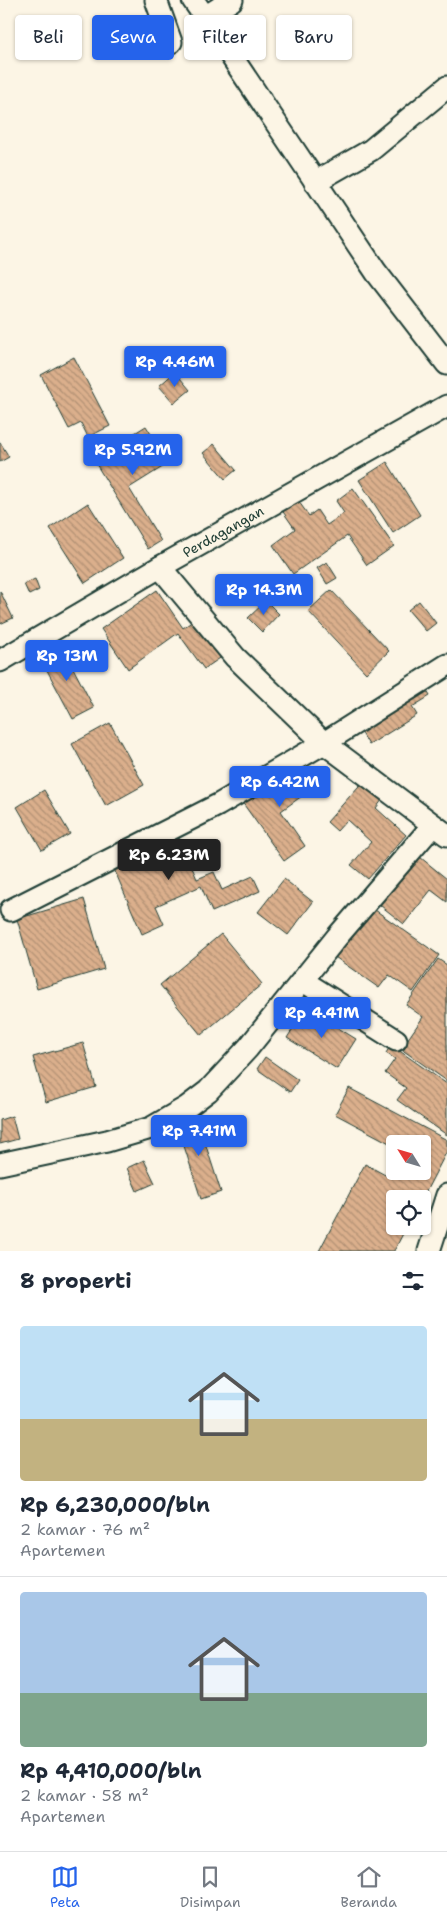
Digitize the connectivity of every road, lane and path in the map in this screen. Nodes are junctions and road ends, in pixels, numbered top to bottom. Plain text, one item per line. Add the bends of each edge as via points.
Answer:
1 (156, 0) edge
2 (232, 0) edge
3 (199, 8) edge
4 (161, 15) edge
5 (447, 87) edge
6 (315, 182) junction
7 (447, 364) edge
8 (447, 406) edge
9 (160, 568) junction
10 (0, 661) edge
11 (447, 665) edge
12 (324, 743) junction
13 (440, 830) edge
14 (11, 910) dead end
15 (303, 981) junction
16 (396, 1040) dead end
17 (0, 1164) edge
18 (447, 1195) edge
19 (428, 1251) edge

1 - 4 street
2 - 3 street
3 - 6 street
5 - 6 street via 371,150
6 - 7 street via 376,272
8 - 9 street, Perdagangan
9 - 10 street, Perdagangan
9 - 12 street via 236,657
11 - 12 street
12 - 13 street
12 - 14 street via 218,804
13 - 15 street via 337,937
15 - 16 street
15 - 17 street via 208,1091 170,1119 107,1142
18 - 19 street

